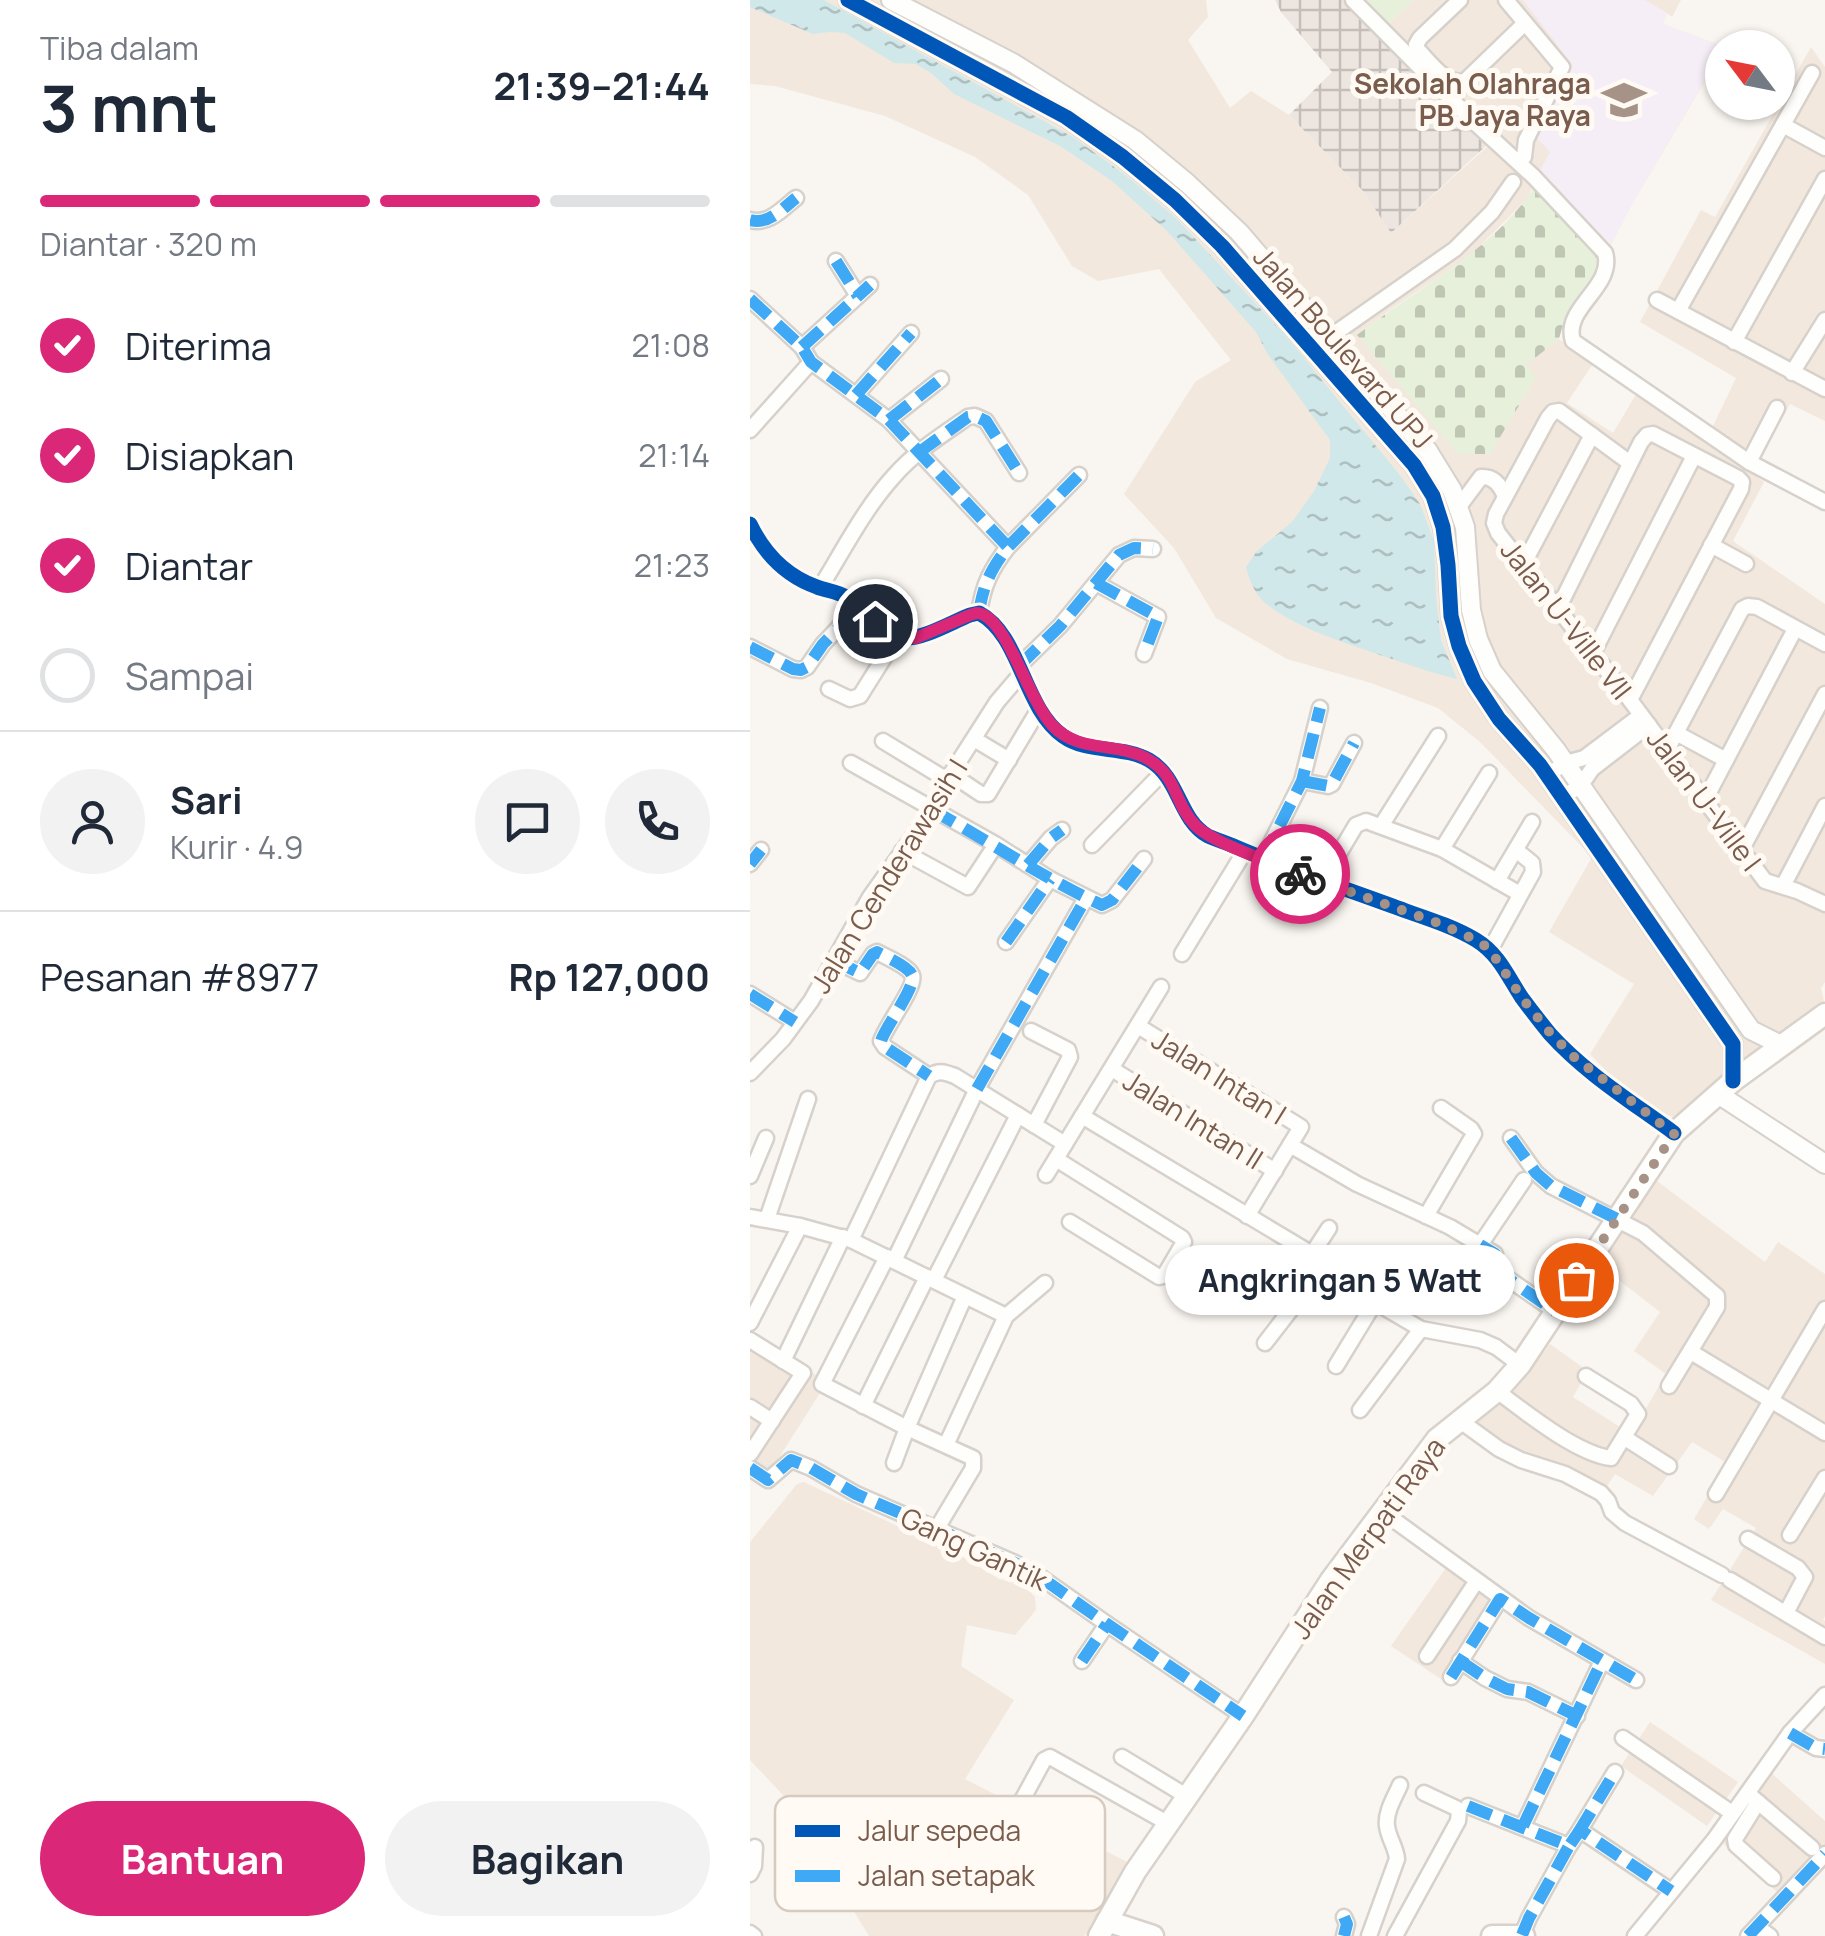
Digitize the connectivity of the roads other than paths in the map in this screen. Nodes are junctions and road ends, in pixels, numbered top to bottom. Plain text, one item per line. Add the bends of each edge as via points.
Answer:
1 (848, 0) edge
2 (891, 0) edge
3 (1353, 0) edge
4 (1460, 0) edge
5 (1506, 0) edge
6 (1524, 24) junction
7 (1812, 73) dead end
8 (1782, 125) junction
9 (1825, 148) edge
10 (1524, 157) dead end
11 (1825, 179) edge
12 (1513, 182) dead end
13 (796, 198) dead end
14 (750, 220) edge
15 (836, 261) dead end
16 (750, 299) edge
17 (1657, 300) dead end
18 (1678, 311) junction
19 (1825, 320) edge
20 (910, 334) dead end
21 (1328, 337) junction
22 (1734, 342) junction
23 (802, 347) junction
24 (1312, 350) junction
25 (811, 362) junction
26 (1792, 373) junction
27 (941, 379) dead end
28 (1825, 389) edge
29 (856, 395) junction
30 (1777, 408) dead end
31 (888, 420) junction
32 (750, 430) edge
33 (1592, 435) junction
34 (918, 453) junction
35 (1694, 456) junction
36 (1749, 462) junction
37 (1630, 463) junction
38 (1018, 472) dead end
39 (1079, 475) dead end
40 (1505, 497) junction
41 (1825, 502) edge
42 (1458, 508) junction
43 (750, 524) edge
44 (1712, 545) junction
45 (1008, 546) junction
46 (1153, 549) dead end
47 (1746, 564) dead end
48 (1523, 565) junction
49 (1096, 583) junction
50 (820, 588) junction
51 (858, 607) junction
52 (1558, 609) junction
53 (979, 613) junction
54 (1795, 629) junction
55 (898, 637) junction
56 (1825, 644) edge
57 (751, 649) edge
58 (1593, 653) junction
59 (1144, 654) dead end
60 (1020, 670) junction
61 (829, 689) dead end
62 (1825, 694) edge
63 (1630, 700) junction
64 (1320, 708) dead end
65 (1040, 709) junction
66 (1645, 720) junction
67 (1676, 734) junction
68 (1438, 736) dead end
69 (883, 741) dead end
70 (980, 742) dead end
71 (1354, 744) dead end
72 (1667, 750) junction
73 (1008, 760) junction
74 (1726, 760) junction
75 (851, 763) dead end
76 (1581, 768) junction
77 (1164, 771) junction
78 (1489, 773) dead end
79 (1547, 776) junction
80 (952, 779) junction
81 (1302, 780) junction
82 (1563, 797) junction
83 (1705, 800) junction
84 (1825, 806) edge
85 (932, 810) junction
86 (1532, 822) dead end
87 (1382, 826) junction
88 (1062, 830) dead end
89 (1092, 845) dead end
90 (1442, 849) junction
91 (761, 850) dead end
92 (1516, 850) junction
93 (1742, 850) junction
94 (902, 851) junction
95 (1245, 851) junction
96 (990, 852) dead end
97 (1262, 858) junction
98 (1144, 859) dead end
99 (750, 864) edge
100 (1028, 866) junction
101 (1050, 879) junction
102 (1497, 880) junction
103 (1322, 882) junction
104 (1783, 886) junction
105 (1520, 894) junction
106 (1086, 898) junction
107 (1825, 904) edge
108 (1006, 942) dead end
109 (1490, 950) junction
110 (1182, 954) dead end
111 (833, 960) junction
112 (1161, 987) dead end
113 (750, 994) edge
114 (1825, 1014) edge
115 (796, 1022) junction
116 (1138, 1026) junction
117 (1751, 1030) junction
118 (1030, 1031) dead end
119 (1733, 1044) junction
120 (1781, 1044) junction
121 (1112, 1069) junction
122 (750, 1073) edge
123 (931, 1075) junction
124 (1725, 1088) junction
125 (977, 1089) junction
126 (808, 1099) dead end
127 (1441, 1108) dead end
128 (1018, 1115) junction
129 (1082, 1116) junction
130 (1034, 1125) junction
131 (1674, 1134) junction
132 (766, 1138) dead end
133 (1511, 1138) dead end
134 (1065, 1144) junction
135 (1290, 1145) junction
136 (1056, 1159) junction
137 (1825, 1164) edge
138 (1275, 1170) junction
139 (1046, 1175) dead end
140 (750, 1176) edge
141 (1524, 1180) dead end
142 (750, 1216) edge
143 (1247, 1216) junction
144 (1426, 1216) junction
145 (767, 1219) junction
146 (1616, 1219) junction
147 (1070, 1222) dead end
148 (800, 1226) junction
149 (1329, 1228) dead end
150 (847, 1238) junction
151 (1480, 1245) junction
152 (1312, 1254) junction
153 (890, 1259) junction
154 (1327, 1263) junction
155 (930, 1279) junction
156 (1046, 1283) dead end
157 (965, 1296) junction
158 (1375, 1302) junction
159 (1825, 1309) edge
160 (1556, 1311) junction
161 (1006, 1316) junction
162 (750, 1323) edge
163 (1421, 1329) junction
164 (750, 1340) edge
165 (1264, 1344) dead end
166 (1691, 1352) junction
167 (783, 1361) junction
168 (1520, 1365) junction
169 (1336, 1366) dead end
170 (1586, 1376) dead end
171 (1669, 1386) dead end
172 (1497, 1391) junction
173 (1772, 1401) junction
174 (750, 1406) edge
175 (863, 1406) junction
176 (1360, 1410) dead end
177 (1460, 1420) junction
178 (772, 1421) junction
179 (907, 1428) junction
180 (1825, 1433) edge
181 (1625, 1438) junction
182 (946, 1445) junction
183 (750, 1454) edge
184 (894, 1463) dead end
185 (1669, 1466) dead end
186 (750, 1468) edge
187 (1822, 1489) edge
188 (1716, 1494) dead end
189 (1382, 1512) junction
190 (936, 1530) junction
191 (1790, 1535) dead end
192 (1748, 1539) dead end
193 (1476, 1582) junction
194 (1500, 1599) junction
195 (1786, 1613) junction
196 (1107, 1624) junction
197 (1825, 1636) edge
198 (1426, 1656) dead end
199 (1082, 1660) dead end
200 (1460, 1661) junction
201 (1602, 1661) junction
202 (1451, 1677) dead end
203 (1636, 1680) dead end
204 (1825, 1695) edge
205 (1243, 1716) junction
206 (1577, 1716) junction
207 (1790, 1734) junction
208 (1623, 1738) dead end
209 (1825, 1749) edge
210 (1122, 1757) dead end
211 (1616, 1772) dead end
212 (1400, 1785) dead end
213 (1424, 1793) dead end
214 (1024, 1796) edge
215 (1188, 1797) junction
216 (1752, 1797) junction
217 (1468, 1806) dead end
218 (1732, 1814) junction
219 (1169, 1824) junction
220 (1523, 1826) junction
221 (1573, 1839) junction
222 (755, 1847) dead end
223 (1819, 1851) edge
224 (750, 1874) edge
225 (1774, 1878) dead end
226 (1672, 1891) junction
227 (1344, 1917) dead end
228 (1103, 1929) edge
229 (1758, 1933) edge
230 (1153, 1936) edge
231 (1344, 1936) edge
232 (1370, 1936) edge
233 (1395, 1936) edge
234 (1492, 1936) edge
235 (1523, 1936) edge
236 (1635, 1936) edge

1 - 24 street, Jalan Boulevard UPJ via 1066,118 1123,157 1222,246
2 - 21 street, Jalan Boulevard UPJ via 1014,63 1135,140 1238,232
3 - 36 street via 1605,253 1607,267 1571,328 1573,341
4 - 6 street via 1416,45 1451,82 1465,81
5 - 6 street
6 - 10 street via 1562,67
7 - 8 street
8 - 9 street
8 - 18 street
11 - 22 street
12 - 21 street via 1455,249
13 - 14 street via 769,220
15 - 23 street via 864,290
16 - 23 street
17 - 18 street
18 - 22 street
19 - 26 street
20 - 29 street
21 - 24 street
21 - 42 street, Jalan Boulevard UPJ via 1428,451
22 - 26 street
23 - 25 street
24 - 79 street, Jalan Boulevard UPJ via 1414,465 1433,496 1459,646 1499,719
25 - 29 street
25 - 32 street
26 - 28 street
27 - 31 street
29 - 31 street
30 - 36 street
31 - 34 street
33 - 37 street
33 - 40 street via 1554,412
33 - 48 street
34 - 38 street via 968,417 981,417
34 - 45 street
34 - 50 street via 872,504
35 - 37 street via 1652,434
35 - 44 street via 1742,482
35 - 58 street
36 - 41 street
37 - 52 street
39 - 45 street
40 - 42 street via 1498,484 1481,476
40 - 48 street, Jalan U-Ville VII via 1494,523
42 - 76 street, Jalan Boulevard UPJ via 1466,527 1471,610 1492,671
43 - 50 street via 781,568
44 - 47 street
44 - 63 street
45 - 53 street via 986,580
46 - 49 street, Jalan Cenderawasih I via 1125,551
48 - 52 street, Jalan U-Ville VII
49 - 59 street via 1158,617
49 - 60 street, Jalan Cenderawasih I
50 - 51 street
51 - 55 street
51 - 57 street via 801,670
52 - 58 street, Jalan U-Ville VII
53 - 55 street via 916,638
53 - 60 street via 994,624
54 - 56 street
54 - 67 street via 1757,606 1742,609
54 - 74 street
55 - 61 street via 860,696 850,699
58 - 63 street, Jalan U-Ville VII
60 - 65 street
60 - 80 street, Jalan Cenderawasih I
62 - 93 street
63 - 66 street, Jalan U-Ville VII
64 - 81 street
65 - 73 street
65 - 77 street via 1063,736 1140,755
66 - 72 street, Jalan U-Ville I
66 - 76 street
67 - 72 street
67 - 74 street
68 - 87 street
69 - 80 street
70 - 73 street
71 - 81 street via 1332,784
72 - 83 street, Jalan U-Ville I
73 - 80 street via 986,794
74 - 83 street
75 - 85 street
76 - 79 street
76 - 82 street
76 - 117 street, Jalan Boulevard UPJ
77 - 89 street
77 - 95 street via 1195,826
78 - 90 street
79 - 82 street, Jalan Boulevard UPJ
80 - 85 street, Jalan Cenderawasih I
81 - 97 street
82 - 119 street, Jalan Boulevard UPJ
83 - 93 street, Jalan U-Ville I
84 - 104 street
85 - 94 street, Jalan Cenderawasih I
85 - 100 street
86 - 92 street
87 - 90 street
87 - 103 street via 1356,826
88 - 100 street
90 - 102 street
91 - 99 street
92 - 102 street
92 - 105 street via 1534,868
93 - 104 street, Jalan U-Ville I via 1765,880
94 - 96 street via 968,887
94 - 111 street, Jalan Cenderawasih I
95 - 97 street
95 - 110 street
97 - 103 street
98 - 106 street via 1109,903
100 - 101 street
101 - 106 street
101 - 108 street
102 - 105 street
103 - 109 street via 1441,924
104 - 107 street, Jalan U-Ville I
105 - 109 street
106 - 125 street
109 - 131 street via 1551,1034
111 - 115 street, Jalan Cenderawasih I
111 - 123 street via 862,973 877,952 910,972 912,986 881,1041
112 - 116 street
113 - 115 street
114 - 120 main road, Jalan Merpati Raya
115 - 122 street, Jalan Cenderawasih I
116 - 121 street
116 - 135 street, Jalan Intan I via 1301,1127
117 - 119 street
117 - 120 street
118 - 130 street via 1070,1057
119 - 124 street
120 - 124 main road, Jalan Merpati Raya
121 - 129 street
121 - 138 street, Jalan Intan II
123 - 125 street via 944,1072
123 - 150 street
124 - 131 main road, Jalan Merpati Raya
124 - 137 street
125 - 128 street
125 - 153 street
126 - 145 street
127 - 144 street via 1474,1134
128 - 130 street
128 - 155 street
129 - 134 street
129 - 143 street
130 - 134 street
131 - 146 main road, Jalan Merpati Raya
132 - 140 street
133 - 146 street via 1551,1186
134 - 136 street
135 - 138 street
135 - 144 street
136 - 139 street
136 - 147 street via 1182,1238 1184,1246 1164,1276 1156,1276
138 - 143 street
141 - 151 street
142 - 145 street
143 - 152 street
144 - 151 street
145 - 148 street
146 - 160 main road, Jalan Merpati Raya
146 - 166 street via 1643,1233 1717,1296
148 - 150 street
148 - 162 street
149 - 152 street
150 - 153 street
150 - 167 street
151 - 160 street via 1495,1254 1488,1265
152 - 154 street
153 - 155 street
153 - 175 street via 822,1384
154 - 158 street
154 - 165 street
155 - 157 street
155 - 175 street
156 - 161 street
157 - 161 street
157 - 179 street
158 - 163 street
158 - 169 street
159 - 173 street
160 - 168 main road, Jalan Merpati Raya
161 - 182 street
163 - 168 street via 1480,1340
163 - 176 street
164 - 167 street
166 - 171 street
166 - 173 street
167 - 178 street via 802,1373
168 - 172 main road, Jalan Merpati Raya
170 - 181 street via 1636,1409
172 - 177 main road, Jalan Merpati Raya
172 - 181 street via 1604,1457 1612,1458
173 - 180 street
173 - 188 street
174 - 178 street
175 - 179 street
177 - 189 main road, Jalan Merpati Raya
177 - 195 street via 1499,1449 1600,1494 1626,1523
178 - 183 street
179 - 182 street
179 - 184 street
181 - 185 street
182 - 190 street via 974,1464
186 - 190 street, Gang Gantik via 768,1480 791,1460
187 - 191 street
189 - 193 street
189 - 205 main road, Jalan Merpati Raya
190 - 196 street, Gang Gantik via 1039,1576
192 - 195 street via 1805,1577
193 - 194 street
193 - 198 street
194 - 200 street
194 - 201 street
195 - 197 street
196 - 199 street
196 - 205 street, Gang Gantik
200 - 202 street
200 - 206 street via 1507,1689
201 - 203 street
201 - 206 street
204 - 207 street
205 - 215 main road, Jalan Merpati Raya
206 - 220 street
207 - 209 street
207 - 216 street
208 - 218 street
210 - 215 street
211 - 221 street
212 - 232 street via 1387,1822 1398,1858
213 - 233 street via 1456,1808 1458,1821
214 - 219 street via 1050,1757
215 - 219 main road, Jalan Merpati Raya
216 - 218 street
216 - 223 street
216 - 225 street via 1736,1845
217 - 220 street
218 - 226 street
219 - 228 main road, Jalan Merpati Raya
220 - 221 street
221 - 226 street via 1583,1832
221 - 235 street
222 - 224 street
223 - 229 street
226 - 236 street
227 - 231 street
228 - 230 main road
234 - 235 main road

